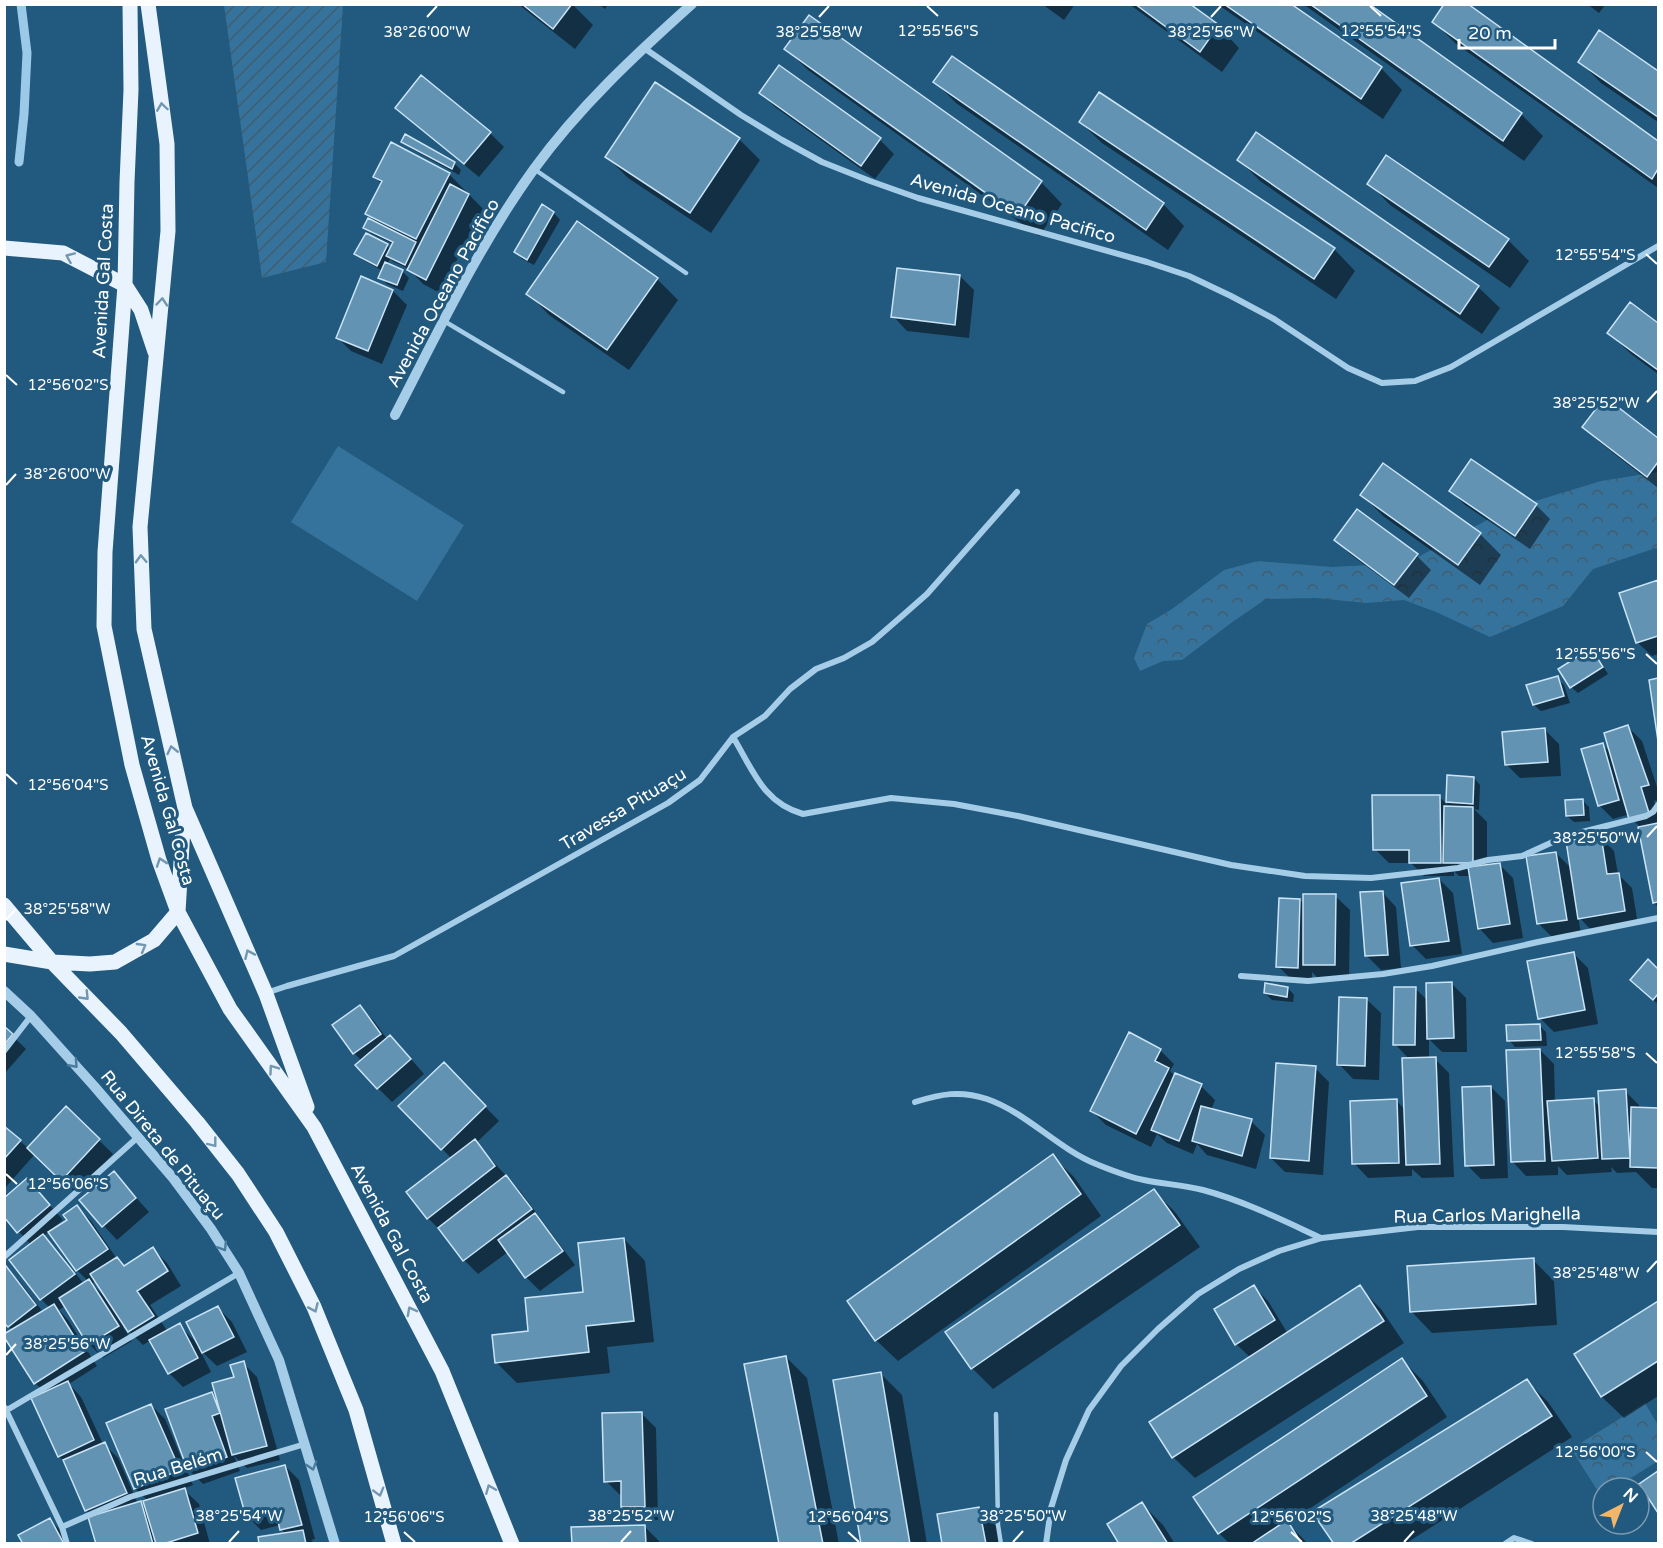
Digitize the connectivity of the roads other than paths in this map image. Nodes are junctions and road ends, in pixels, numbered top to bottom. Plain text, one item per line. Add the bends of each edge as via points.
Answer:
1 (130, 4) edge
2 (148, 4) edge
3 (692, 4) edge
4 (644, 48) junction
5 (534, 169) junction
6 (1659, 246) edge
7 (4, 248) edge
8 (686, 273) dead end
9 (125, 285) junction
10 (444, 321) junction
11 (156, 358) junction
12 (563, 392) dead end
13 (395, 415) dead end
14 (1017, 492) dead end
15 (733, 738) junction
16 (1659, 806) edge
17 (185, 808) junction
18 (4, 905) edge
19 (178, 912) junction
20 (1659, 918) edge
21 (4, 954) edge
22 (52, 962) junction
23 (1242, 976) dead end
24 (4, 991) edge
25 (266, 994) junction
26 (31, 1016) junction
27 (4, 1051) edge
28 (915, 1102) dead end
29 (314, 1127) junction
30 (138, 1137) junction
31 (1659, 1232) edge
32 (1322, 1238) junction
33 (4, 1257) edge
34 (239, 1273) junction
35 (6, 1408) edge
36 (996, 1414) dead end
37 (305, 1444) junction
38 (62, 1527) junction
39 (68, 1544) edge
40 (335, 1544) edge
41 (394, 1544) edge
42 (512, 1544) edge
43 (1001, 1544) edge
44 (1046, 1544) edge
45 (1505, 1544) edge
46 (1532, 1544) edge

1 - 9 main road, Avenida Gal Costa
11 -> 2 main road via 168,231 167,144
3 - 4 street, Avenida Oceano Pacífico
4 - 5 street, Avenida Oceano Pacífico via 585,106
4 - 6 street, Avenida Oceano Pacifico via 741,115 822,162 918,198 1189,276 1274,319 1348,368 1382,383 1415,381 1451,367
5 - 8 lane
5 - 10 street, Avenida Oceano Pacífico via 489,238
9 -> 7 main road via 63,253
9 - 11 main road via 141,310
19 -> 9 main road, Avenida Gal Costa via 132,765 104,626 105,552
10 - 12 lane
10 - 13 street, Avenida Oceano Pacífico
17 -> 11 main road via 144,629 140,527
14 - 15 street, Travessa Pituaçu via 927,594 872,642 816,669 765,716
15 - 16 street via 766,792 778,804 803,814 891,798 954,804 1231,865 1305,876 1371,879 1522,856 1566,836 1647,816
15 - 25 street, Travessa Pituaçu via 700,780 668,803 421,942 394,956
17 - 19 main road
25 -> 17 main road
18 - 22 main road
22 -> 19 main road via 115,962 154,940
29 -> 19 main road, Avenida Gal Costa via 230,1009
20 - 23 street via 1383,974 1308,981
21 - 22 main road
22 -> 41 main road via 121,1033 196,1122 238,1174 276,1232 314,1306 356,1410
24 - 26 street, Rua Direta de Pituaçu
25 - 29 main road
26 - 27 street
26 -> 30 street, Rua Direta de Pituaçu
28 - 32 street via 960,1093 987,1099 1094,1163 1141,1179 1232,1198
42 -> 29 main road, Avenida Gal Costa via 442,1371
30 - 33 street
30 -> 34 street, Rua Direta de Pituaçu via 211,1229
31 - 32 street, Rua Carlos Marighella via 1563,1227 1418,1227
32 - 44 street, Rua Carlos Marighella via 1239,1269 1198,1294 1121,1366 1089,1410 1066,1460 1051,1509
34 - 35 street
34 - 37 street, Rua Direta de Pituaçu via 279,1360
35 - 38 street
36 - 43 lane
37 - 38 street, Rua Belém via 130,1497
37 -> 40 street, Rua Direta de Pituaçu
38 - 39 street
45 - 46 street via 1514,1538

